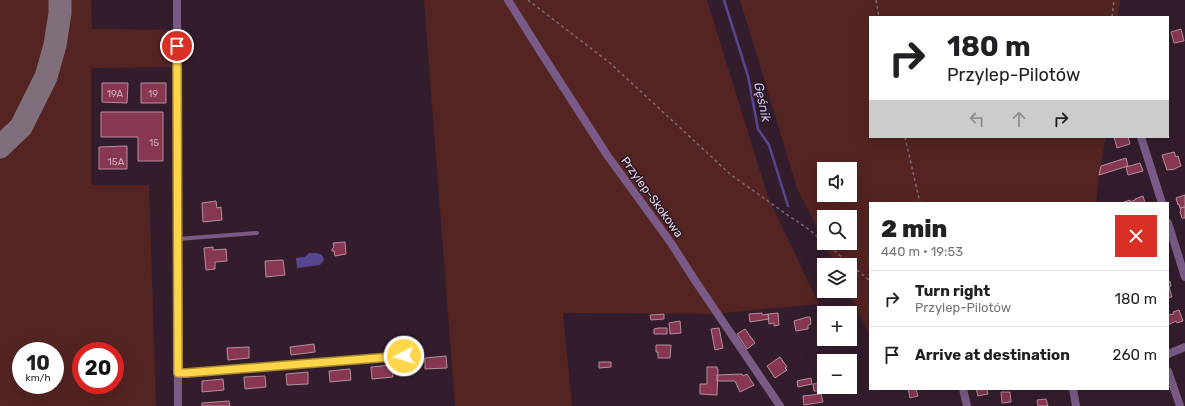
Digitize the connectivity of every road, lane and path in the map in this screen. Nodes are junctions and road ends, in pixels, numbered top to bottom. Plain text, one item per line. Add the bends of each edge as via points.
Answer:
1 (177, 0) edge
2 (508, 0) edge
3 (528, 0) edge
4 (876, 0) edge
5 (1114, 0) edge
6 (879, 16) edge
7 (1112, 16) edge
8 (905, 138) edge
9 (1141, 138) edge
10 (920, 202) edge
11 (1162, 202) edge
12 (1169, 226) edge
13 (257, 233) dead end
14 (817, 237) edge
15 (178, 240) junction
16 (832, 250) edge
17 (1185, 278) edge
18 (869, 280) edge
19 (1185, 348) edge
20 (1169, 354) edge
21 (404, 356) dead end
22 (178, 373) junction
23 (1169, 374) edge
24 (963, 390) edge
25 (1073, 390) edge
26 (178, 406) edge
27 (780, 406) edge
28 (967, 406) edge
29 (1076, 406) edge
30 (1180, 406) edge

1 - 15 street
2 - 27 street, Przylep-Skokowa via 607,155
3 - 14 path via 610,63 730,174
4 - 6 path
5 - 7 path
8 - 10 path
9 - 11 street
12 - 17 street
13 - 15 lane
15 - 22 street
16 - 18 path
19 - 20 street
21 - 22 lane
22 - 26 street
23 - 30 street
24 - 28 street
25 - 29 street

